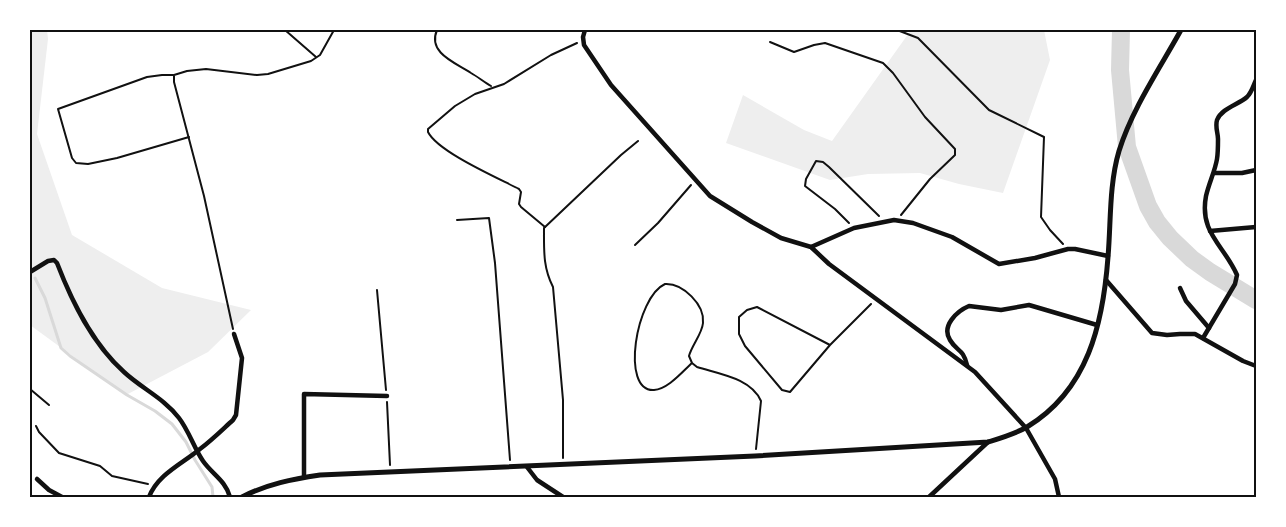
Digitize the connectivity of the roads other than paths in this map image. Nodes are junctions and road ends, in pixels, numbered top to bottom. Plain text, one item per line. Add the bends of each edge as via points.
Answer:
1 (585, 30) edge
2 (1181, 30) edge
3 (1256, 80) edge
4 (1256, 170) edge
5 (1214, 173) junction
6 (1256, 227) edge
7 (1210, 232) junction
8 (811, 247) junction
9 (1108, 256) junction
10 (30, 272) edge
11 (1106, 280) junction
12 (1180, 288) dead end
13 (1098, 325) junction
14 (1209, 328) junction
15 (234, 334) road end
16 (1203, 338) junction
17 (968, 366) junction
18 (1256, 366) edge
19 (387, 396) road end
20 (1026, 428) junction
21 (988, 442) junction
22 (196, 452) junction
23 (527, 467) junction
24 (304, 477) junction
25 (37, 479) dead end
26 (62, 497) edge
27 (149, 497) edge
28 (230, 497) edge
29 (242, 497) edge
30 (564, 497) edge
31 (929, 497) edge
32 (1059, 497) edge

1 - 8 street via 584,45 611,85 710,196 781,238
2 - 9 street via 1125,134 1112,187
3 - 5 street via 1247,97 1218,119
4 - 5 street
5 - 7 street via 1205,207
6 - 7 street
7 - 14 street via 1237,275
8 - 9 street via 854,228 894,220 952,237 999,264 1068,249
8 - 17 street via 829,264
9 - 11 street
10 - 22 street via 48,261 57,263 96,340 122,371 180,419
11 - 13 street
11 - 16 street via 1152,333 1195,334
12 - 14 street
13 - 17 street via 1029,305 1001,310 968,306 955,315 947,331 950,342 965,355
13 - 20 street via 1089,355 1068,392
14 - 16 street
15 - 22 street via 242,358 236,415
16 - 18 street
17 - 20 street
19 - 24 street via 304,394
20 - 21 street
20 - 32 street via 1055,478
21 - 23 street
21 - 31 street
22 - 27 street via 166,474
22 - 28 street via 228,489
23 - 24 street
23 - 30 street via 537,480
24 - 29 street via 264,487
25 - 26 street

